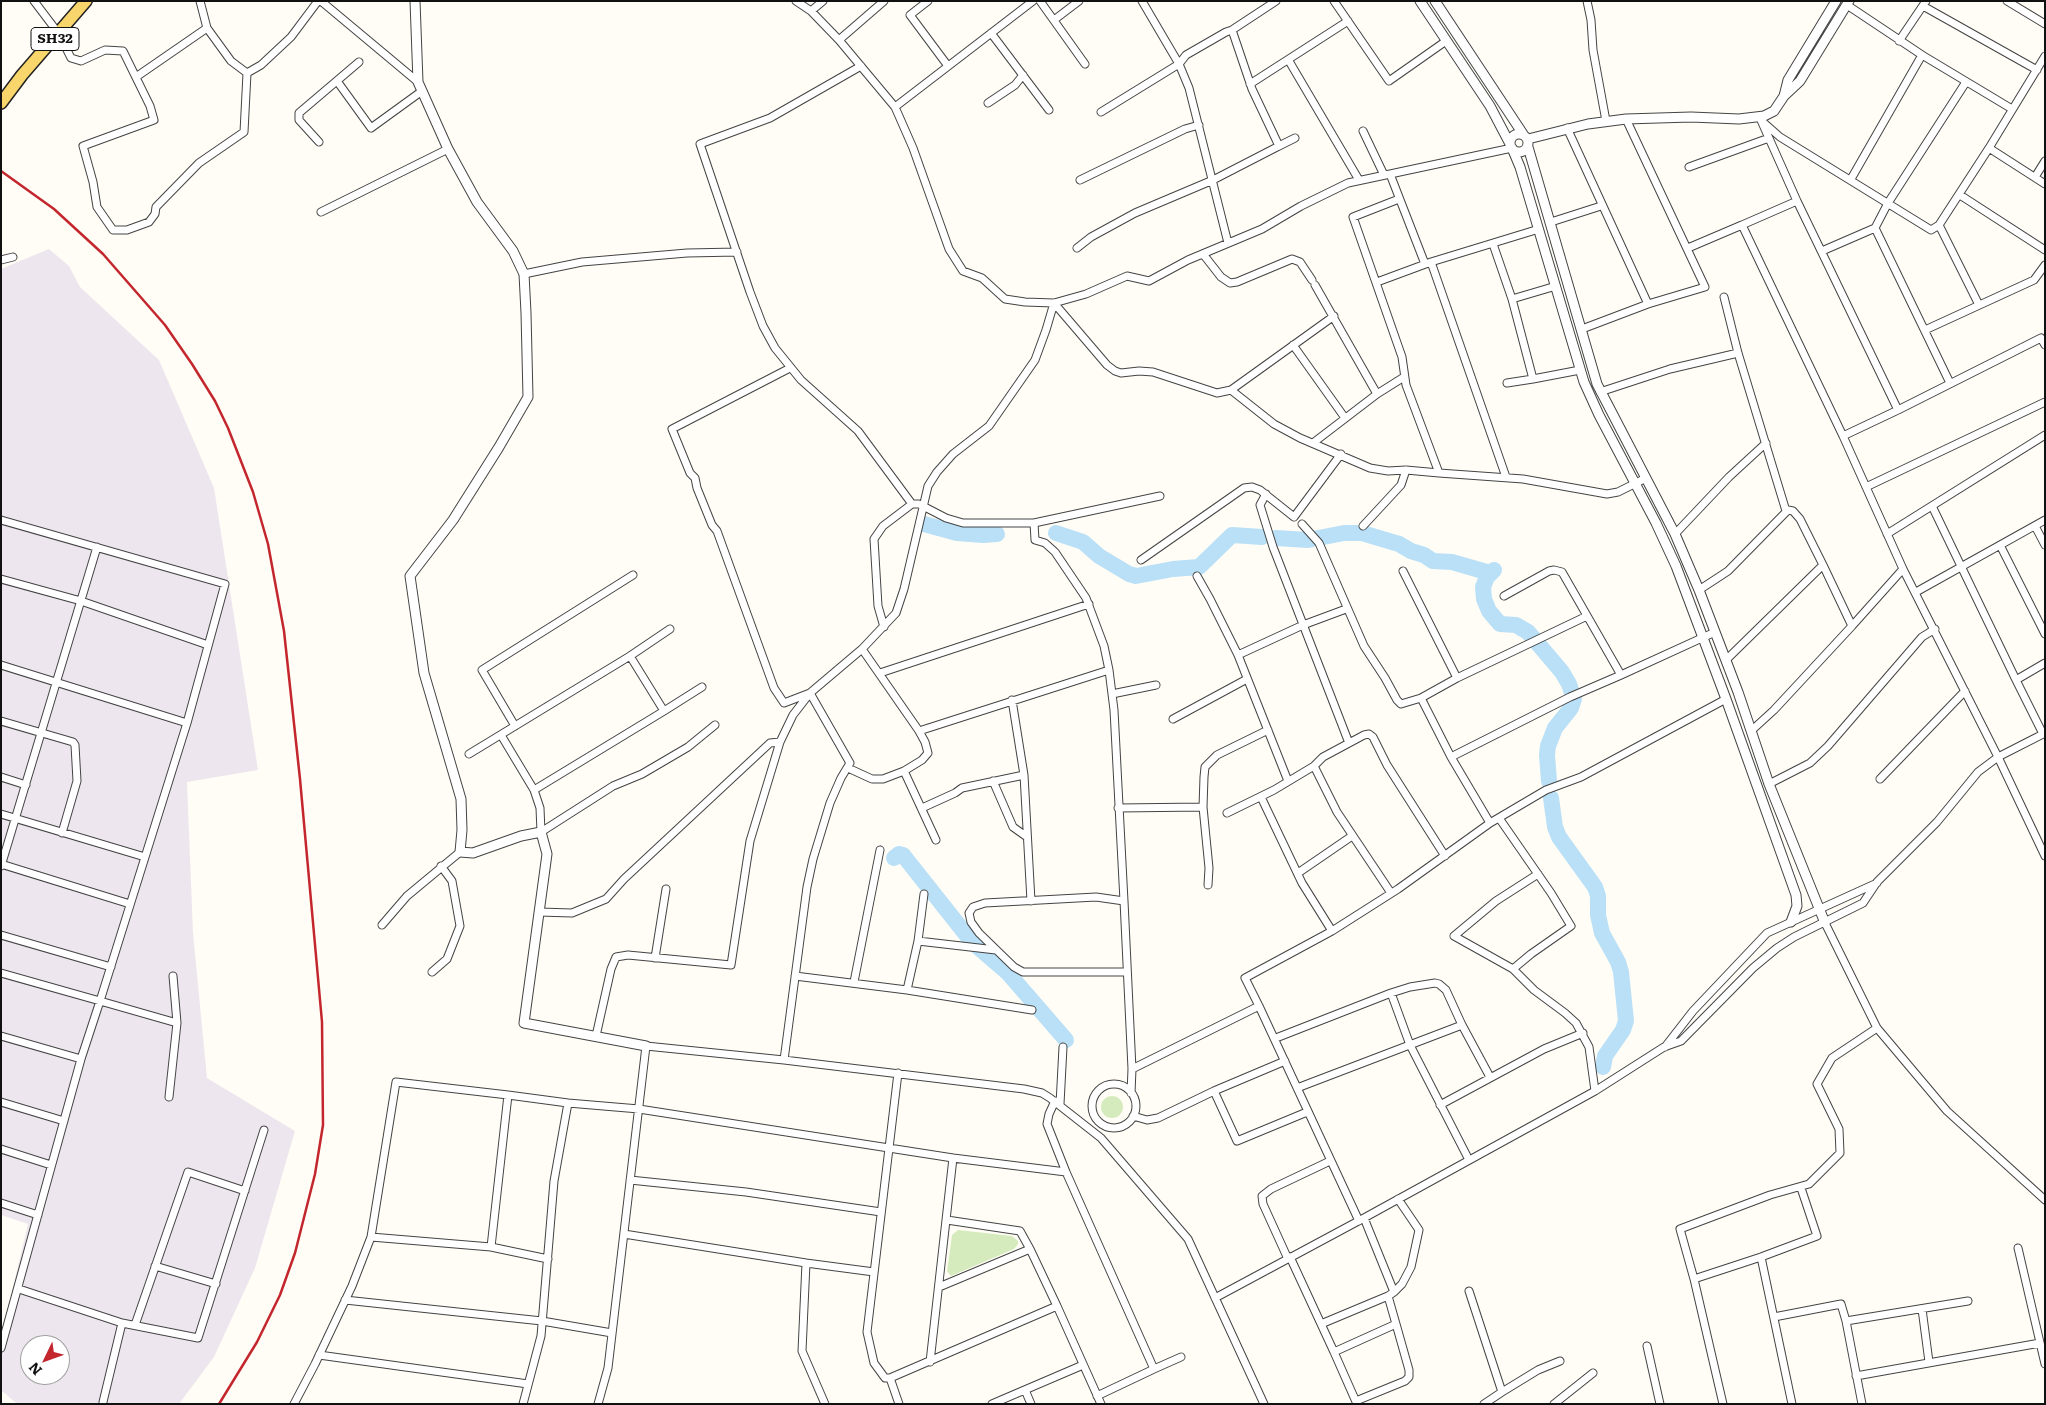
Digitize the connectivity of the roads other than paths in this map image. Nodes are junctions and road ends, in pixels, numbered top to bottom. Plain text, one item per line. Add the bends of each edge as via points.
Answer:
1 (34, 1) edge
2 (86, 1) edge
3 (200, 1) edge
4 (320, 1) edge
5 (415, 1) edge
6 (796, 1) edge
7 (822, 1) edge
8 (884, 1) edge
9 (928, 1) edge
10 (1033, 1) edge
11 (1040, 1) edge
12 (1079, 1) edge
13 (1142, 1) edge
14 (1276, 1) edge
15 (1334, 1) edge
16 (1420, 1) edge
17 (1435, 1) edge
18 (1587, 1) edge
19 (1836, 1) edge
20 (2009, 2) edge
21 (1848, 3) edge
22 (1925, 3) edge
23 (811, 11) junction
24 (1054, 20) junction
25 (1348, 21) junction
26 (2045, 24) edge
27 (207, 28) junction
28 (1232, 30) junction
29 (991, 33) junction
30 (59, 34) junction
31 (839, 40) junction
32 (1899, 40) junction
33 (1446, 41) junction
34 (1922, 55) junction
35 (2045, 56) edge
36 (1289, 61) junction
37 (359, 62) dead end
38 (1085, 64) dead end
39 (1179, 64) junction
40 (861, 66) junction
41 (948, 66) junction
42 (2036, 70) junction
43 (247, 73) junction
44 (22, 75) junction
45 (1023, 76) junction
46 (136, 77) junction
47 (337, 81) junction
48 (418, 82) junction
49 (1966, 82) junction
50 (1250, 84) junction
51 (422, 91) junction
52 (1, 94) edge
53 (1784, 96) junction
54 (1, 103) edge
55 (988, 104) dead end
56 (895, 107) junction
57 (2012, 109) junction
58 (1050, 110) dead end
59 (1101, 112) dead end
60 (1760, 118) junction
61 (1626, 119) junction
62 (1606, 121) junction
63 (1199, 125) junction
64 (1567, 128) junction
65 (1362, 131) dead end
66 (1296, 138) dead end
67 (1769, 138) junction
68 (1526, 140) junction
69 (319, 142) dead end
70 (1279, 146) junction
71 (1511, 146) junction
72 (1989, 148) junction
73 (448, 149) junction
74 (2045, 161) edge
75 (1689, 167) dead end
76 (1387, 175) junction
77 (2035, 177) junction
78 (1851, 179) junction
79 (1080, 180) dead end
80 (1213, 180) junction
81 (1359, 180) junction
82 (2045, 184) edge
83 (1960, 194) junction
84 (1399, 199) junction
85 (1797, 201) junction
86 (1888, 203) junction
87 (1601, 206) junction
88 (321, 212) dead end
89 (1551, 222) junction
90 (1742, 225) junction
91 (1939, 225) junction
92 (1875, 228) junction
93 (1539, 229) junction
94 (1228, 243) junction
95 (1493, 244) junction
96 (1077, 248) dead end
97 (1688, 248) junction
98 (2045, 250) edge
99 (737, 252) junction
100 (1822, 252) junction
101 (1204, 254) junction
102 (13, 256) dead end
103 (1, 260) edge
104 (1428, 263) junction
105 (2045, 265) edge
106 (524, 274) junction
107 (1377, 282) junction
108 (1556, 286) junction
109 (1724, 297) dead end
110 (1512, 299) junction
111 (1054, 303) junction
112 (1648, 304) junction
113 (1979, 305) junction
114 (1334, 316) junction
115 (1582, 329) junction
116 (1925, 330) junction
117 (1293, 344) junction
118 (2045, 345) edge
119 (1738, 353) junction
120 (790, 368) junction
121 (1580, 370) junction
122 (1404, 377) junction
123 (1533, 379) junction
124 (1507, 382) dead end
125 (1950, 384) junction
126 (1231, 390) junction
127 (1600, 392) junction
128 (1378, 394) junction
129 (2045, 402) edge
130 (1898, 410) junction
131 (1345, 418) junction
132 (2045, 435) edge
133 (1843, 436) junction
134 (1313, 443) junction
135 (1766, 443) junction
136 (1341, 454) junction
137 (1406, 470) junction
138 (1438, 474) junction
139 (1506, 477) junction
140 (1646, 478) junction
141 (1635, 484) junction
142 (1866, 487) junction
143 (1266, 494) junction
144 (1160, 496) dead end
145 (912, 504) junction
146 (923, 505) junction
147 (1932, 506) junction
148 (1786, 511) junction
149 (1, 520) edge
150 (2045, 520) edge
151 (1034, 523) junction
152 (1302, 524) dead end
153 (1363, 526) dead end
154 (2034, 526) junction
155 (1676, 534) junction
156 (1887, 534) junction
157 (2000, 545) junction
158 (2045, 545) edge
159 (98, 547) junction
160 (1141, 560) dead end
161 (1823, 565) junction
162 (1960, 568) junction
163 (1903, 569) junction
164 (1404, 571) dead end
165 (633, 575) dead end
166 (1197, 576) dead end
167 (1, 579) edge
168 (1699, 590) junction
169 (1916, 592) junction
170 (1504, 596) dead end
171 (81, 602) junction
172 (1089, 604) junction
173 (1346, 609) junction
174 (1587, 616) junction
175 (1303, 625) junction
176 (1852, 626) junction
177 (884, 627) junction
178 (670, 629) dead end
179 (1935, 629) junction
180 (1715, 632) junction
181 (2045, 634) edge
182 (1704, 637) junction
183 (208, 644) junction
184 (862, 649) junction
185 (1238, 655) junction
186 (630, 656) junction
187 (1726, 660) junction
188 (2045, 663) edge
189 (1, 665) edge
190 (1109, 670) junction
191 (880, 673) junction
192 (1621, 675) junction
193 (1457, 678) junction
194 (1247, 680) junction
195 (2016, 680) junction
196 (57, 682) junction
197 (1156, 685) dead end
198 (702, 687) dead end
199 (1966, 691) junction
200 (810, 692) junction
201 (1112, 694) junction
202 (1421, 698) junction
203 (1726, 699) junction
204 (1012, 700) junction
205 (664, 711) junction
206 (1173, 718) dead end
207 (1, 721) edge
208 (187, 723) junction
209 (715, 725) dead end
210 (515, 726) junction
211 (1268, 730) junction
212 (919, 731) junction
213 (1751, 731) junction
214 (41, 733) junction
215 (2044, 733) edge
216 (501, 735) junction
217 (780, 742) junction
218 (1349, 743) junction
219 (469, 754) dead end
220 (1451, 757) junction
221 (1998, 757) junction
222 (1314, 766) junction
223 (848, 768) junction
224 (904, 771) junction
225 (1024, 775) junction
226 (1, 777) edge
227 (1880, 779) dead end
228 (992, 781) junction
229 (1288, 781) junction
230 (1769, 784) junction
231 (26, 785) junction
232 (534, 790) junction
233 (1261, 797) junction
234 (1204, 807) junction
235 (922, 808) junction
236 (1118, 808) junction
237 (1227, 813) dead end
238 (1, 814) edge
239 (1498, 818) junction
240 (16, 819) junction
241 (1490, 823) junction
242 (541, 832) junction
243 (62, 833) junction
244 (1352, 836) junction
245 (1027, 837) junction
246 (936, 840) dead end
247 (880, 850) dead end
248 (460, 852) junction
249 (1445, 856) junction
250 (2045, 856) edge
251 (145, 857) junction
252 (1, 865) edge
253 (441, 866) junction
254 (1298, 873) junction
255 (1538, 874) junction
256 (1877, 882) junction
257 (1208, 885) dead end
258 (666, 888) dead end
259 (1391, 893) junction
260 (924, 894) dead end
261 (1031, 901) junction
262 (1124, 901) junction
263 (130, 904) junction
264 (1819, 911) junction
265 (539, 912) junction
266 (1791, 922) junction
267 (1825, 923) junction
268 (382, 925) dead end
269 (1332, 931) junction
270 (1, 935) edge
271 (918, 941) junction
272 (997, 950) junction
273 (655, 958) junction
274 (111, 967) junction
275 (1513, 969) junction
276 (432, 972) dead end
277 (1127, 972) junction
278 (1, 973) edge
279 (173, 976) dead end
280 (795, 976) junction
281 (854, 982) junction
282 (907, 990) junction
283 (1391, 993) junction
284 (100, 1001) junction
285 (1259, 1006) junction
286 (1032, 1010) dead end
287 (177, 1023) junction
288 (1462, 1024) junction
289 (1877, 1028) junction
290 (1583, 1033) junction
291 (1, 1036) edge
292 (596, 1036) junction
293 (1276, 1038) junction
294 (1410, 1045) junction
295 (646, 1046) junction
296 (1063, 1047) dead end
297 (1664, 1047) junction
298 (81, 1059) junction
299 (784, 1060) junction
300 (1286, 1061) junction
301 (1132, 1069) junction
302 (898, 1073) junction
303 (1490, 1077) junction
304 (1297, 1088) junction
305 (1595, 1091) junction
306 (1214, 1092) junction
307 (1132, 1093) junction
308 (508, 1095) junction
309 (169, 1097) dead end
310 (1, 1102) edge
311 (1057, 1102) junction
312 (568, 1103) junction
313 (1440, 1105) junction
314 (639, 1109) junction
315 (1307, 1112) junction
316 (1133, 1116) junction
317 (64, 1121) junction
318 (1105, 1127) junction
319 (264, 1130) dead end
320 (1101, 1138) junction
321 (1, 1149) edge
322 (889, 1150) junction
323 (953, 1158) junction
324 (1469, 1160) junction
325 (1330, 1161) junction
326 (51, 1165) junction
327 (1066, 1172) junction
328 (630, 1180) junction
329 (1801, 1188) junction
330 (245, 1191) junction
331 (1398, 1199) junction
332 (2045, 1200) edge
333 (1, 1203) edge
334 (881, 1212) junction
335 (38, 1215) junction
336 (947, 1220) junction
337 (1362, 1220) junction
338 (624, 1234) junction
339 (371, 1236) junction
340 (491, 1247) junction
341 (2018, 1248) dead end
342 (1030, 1249) junction
343 (1761, 1257) junction
344 (1289, 1258) junction
345 (548, 1259) junction
346 (806, 1263) junction
347 (156, 1266) junction
348 (874, 1272) junction
349 (1694, 1279) junction
350 (216, 1284) junction
351 (939, 1287) junction
352 (18, 1289) junction
353 (1469, 1291) dead end
354 (1391, 1294) junction
355 (1214, 1298) junction
356 (345, 1300) junction
357 (1968, 1302) dead end
358 (1057, 1306) junction
359 (1922, 1308) junction
360 (1774, 1317) junction
361 (542, 1321) junction
362 (1846, 1321) junction
363 (122, 1323) junction
364 (1321, 1324) junction
365 (1396, 1324) junction
366 (135, 1326) junction
367 (612, 1334) junction
368 (2040, 1343) junction
369 (1647, 1346) dead end
370 (1, 1348) edge
371 (1334, 1352) junction
372 (320, 1355) junction
373 (1181, 1357) dead end
374 (1560, 1361) dead end
375 (930, 1362) junction
376 (1929, 1362) junction
377 (2045, 1364) edge
378 (1083, 1365) junction
379 (1154, 1369) junction
380 (1593, 1373) dead end
381 (1856, 1376) junction
382 (890, 1378) junction
383 (528, 1384) junction
384 (1025, 1390) junction
385 (1502, 1392) junction
386 (1097, 1396) junction
387 (103, 1402) dead end
388 (1356, 1402) edge
389 (294, 1404) edge
390 (523, 1404) edge
391 (598, 1404) edge
392 (825, 1404) edge
393 (899, 1404) edge
394 (992, 1404) edge
395 (1031, 1404) edge
396 (1101, 1404) edge
397 (1264, 1404) edge
398 (1484, 1404) edge
399 (1554, 1404) edge
400 (1660, 1404) edge
401 (1723, 1404) edge
402 (1792, 1404) edge
403 (1862, 1404) edge

1 - 30 street
2 - 30 main road, SH32
3 - 27 street
4 - 43 street via 291,37 261,65
4 - 48 street
5 - 48 street
6 - 23 street
7 - 23 street
8 - 31 street
9 - 41 street via 910,14
10 - 29 street
11 - 24 street
12 - 24 street
13 - 39 street
14 - 28 street
15 - 25 street
16 - 33 street
17 - 68 street
18 - 62 street
19 - 53 street via 1790,76
20 - 26 street
21 - 32 street
21 - 53 street via 1800,81
22 - 32 street
22 - 42 street
23 - 31 street
24 - 38 street
25 - 33 street via 1389,81
25 - 36 street
27 - 43 street via 231,61
27 - 46 street
28 - 39 street via 1186,55
28 - 50 street
29 - 41 street
29 - 45 street
30 - 44 main road, SH32
30 - 46 street via 71,58 81,61 105,50 123,51
31 - 40 street
32 - 34 street
33 - 71 street via 1490,106
34 - 49 street
34 - 78 street
35 - 42 street
36 - 50 street
36 - 81 street
37 - 47 street
39 - 59 street
39 - 63 street
40 - 56 street
40 - 99 street via 770,118 700,144
41 - 56 street
42 - 57 street
43 - 46 street via 244,132 199,163 156,207 156,214 149,222 127,230 113,230 98,207 83,146 154,120
44 - 52 main road, SH32
44 - 54 main road, SH32
45 - 55 street
45 - 58 street
47 - 51 street via 371,128
47 - 69 street via 299,113 299,120
48 - 51 street
49 - 57 street
49 - 86 street
50 - 70 street
51 - 73 street
53 - 60 street via 1774,111
56 - 111 street via 949,249 963,271 982,278 1005,299
57 - 72 street
60 - 61 street
60 - 67 street
60 - 78 street via 1780,137
61 - 62 street
61 - 97 street
62 - 64 street
63 - 79 street
63 - 80 street
64 - 68 street
64 - 87 street
65 - 76 street
66 - 70 street
67 - 75 street
67 - 85 street
68 - 71 street via 1515,134 1510,140
68 - 71 street via 1522,152 1514,151
68 - 89 street
70 - 80 street
71 - 76 street
71 - 93 street
72 - 77 street
72 - 83 street
73 - 88 street
73 - 106 street via 477,202 513,251
74 - 77 street
76 - 81 street
76 - 84 street
77 - 82 street
78 - 86 street
80 - 94 street
80 - 96 street via 1136,213
81 - 94 street via 1340,186 1262,229
83 - 91 street
83 - 98 street
84 - 104 street
84 - 107 street via 1353,217
85 - 90 street
85 - 100 street
86 - 91 street via 1927,229
86 - 92 street
87 - 89 street
87 - 112 street
89 - 115 street
90 - 97 street
90 - 133 street
91 - 113 street
92 - 100 street
92 - 116 street
93 - 95 street
93 - 108 street
94 - 101 street
95 - 104 street
95 - 110 street
97 - 112 street via 1705,287
99 - 106 street via 582,262
99 - 120 street via 763,326
100 - 130 street
101 - 111 street via 1149,281 1127,276 1086,294
101 - 114 street via 1220,277 1230,283 1292,259 1300,262
102 - 103 street
104 - 107 street
104 - 139 street
105 - 113 street via 2034,280
106 - 248 street via 528,397 453,520 410,576 424,673 460,799
107 - 122 street via 1402,357
108 - 110 street
108 - 121 street
109 - 119 street
110 - 123 street
111 - 126 street via 1114,371 1150,372 1212,393
111 - 146 street via 1035,360 989,426 953,454 937,472 928,486
112 - 115 street
113 - 116 street
114 - 117 street
114 - 128 street
115 - 127 street
116 - 125 street
117 - 126 street
117 - 131 street
118 - 125 street via 2041,338
119 - 127 street via 1670,369
119 - 135 street
120 - 145 street via 858,431
120 - 200 street via 672,429 717,531 774,688 784,703
121 - 123 street
121 - 141 street via 1591,399
122 - 128 street
122 - 138 street
123 - 124 street
125 - 130 street
126 - 134 street via 1274,424
127 - 140 street
128 - 131 street
129 - 142 street
130 - 133 street
131 - 134 street
132 - 147 street
133 - 142 street
134 - 136 street
135 - 148 street
135 - 155 street
136 - 137 street via 1380,470
136 - 143 street via 1294,517
137 - 138 street
137 - 153 street via 1400,485
138 - 139 street
139 - 141 street via 1606,494
140 - 141 street
140 - 155 street
141 - 182 street via 1676,566
142 - 156 street
143 - 160 street via 1252,487 1238,491
143 - 175 street via 1260,508
144 - 151 street
145 - 146 street
145 - 177 street via 883,526 874,539 878,606
146 - 151 street via 963,523
146 - 177 street via 899,607
147 - 156 street
147 - 162 street
148 - 161 street via 1794,512 1800,519
148 - 168 street via 1728,571
149 - 159 street
150 - 154 street
151 - 172 street via 1035,540 1045,543 1055,552
152 - 173 street via 1320,543
154 - 157 street
154 - 158 street
155 - 168 street
156 - 163 street
157 - 162 street
157 - 181 street
159 - 171 street
159 - 183 street via 225,584
161 - 176 street
161 - 187 street
162 - 169 street
162 - 195 street
163 - 169 street
163 - 176 street
164 - 193 street
165 - 210 street via 482,670
166 - 185 street
167 - 171 street
168 - 180 street
169 - 179 street
170 - 174 street via 1559,570
171 - 183 street
171 - 196 street
172 - 190 street
172 - 191 street
173 - 175 street
173 - 202 street via 1364,646 1399,702 1406,704
174 - 192 street
174 - 193 street
175 - 185 street
175 - 218 street
176 - 213 street
177 - 184 street
178 - 186 street
179 - 199 street
179 - 230 street via 1922,636 1810,763
180 - 182 street
180 - 187 street
182 - 192 street
182 - 203 street
183 - 208 street
184 - 191 street
184 - 200 street
185 - 194 street
186 - 205 street
186 - 210 street
187 - 213 street
188 - 195 street
189 - 196 street
190 - 201 street
190 - 204 street
191 - 212 street
192 - 220 street
193 - 202 street
194 - 206 street
194 - 211 street
195 - 215 street
196 - 208 street
196 - 214 street
197 - 201 street
198 - 205 street
199 - 221 street
199 - 227 street
200 - 217 street via 793,715
200 - 223 street via 850,763
201 - 236 street
202 - 220 street
203 - 239 street via 1581,777 1546,790
203 - 266 street via 1796,895 1797,906
204 - 212 street
204 - 225 street
205 - 232 street
207 - 214 street
208 - 251 street
209 - 242 street via 688,747 642,774 613,786
210 - 216 street
211 - 229 street
211 - 234 street via 1217,754 1208,762 1204,777
212 - 224 street via 928,753
213 - 230 street
214 - 231 street
214 - 243 street via 75,745 77,781
215 - 221 street
216 - 219 street
216 - 232 street
217 - 265 street via 770,743 606,899 572,913
217 - 273 street via 750,841 731,965
218 - 222 street via 1323,757
218 - 249 street via 1367,734 1373,737 1387,765
220 - 241 street
221 - 250 street
221 - 256 street via 1978,772 1937,822
222 - 229 street
222 - 244 street via 1330,801
223 - 224 street via 877,780
223 - 280 street via 830,803 813,859
224 - 235 street
225 - 228 street
225 - 245 street
226 - 231 street
228 - 235 street via 962,788
228 - 245 street via 1013,827
229 - 233 street
230 - 264 street
231 - 240 street
232 - 242 street via 540,808
233 - 237 street
233 - 254 street
234 - 236 street
234 - 257 street
235 - 246 street
236 - 262 street
238 - 240 street
239 - 241 street
239 - 255 street
240 - 243 street
240 - 252 street
241 - 249 street
242 - 248 street via 473,853
242 - 265 street via 547,854
243 - 251 street
244 - 254 street
244 - 259 street
245 - 261 street
247 - 281 street
248 - 253 street
249 - 259 street
251 - 263 street
252 - 263 street
253 - 268 street via 406,896
253 - 276 street via 452,881 460,926 447,959
254 - 269 street
255 - 275 street via 1570,926
255 - 275 street via 1496,901 1454,936
256 - 264 street
256 - 267 street via 1863,903
258 - 273 street
259 - 269 street
260 - 271 street
261 - 262 street via 1096,897
261 - 272 street via 981,904 970,910 975,928
262 - 277 street
263 - 274 street
264 - 266 street
264 - 267 street
265 - 292 street via 524,1023
266 - 297 street via 1761,939
267 - 289 street
267 - 297 street via 1777,948 1685,1038
269 - 285 street via 1245,978
270 - 274 street
271 - 272 street
271 - 282 street
272 - 277 street via 1014,967 1028,972
273 - 292 street via 616,957 610,969
274 - 284 street
275 - 290 street via 1571,1018
277 - 301 street
278 - 284 street
279 - 287 street
280 - 281 street
280 - 299 street
281 - 282 street
282 - 286 street
283 - 288 street via 1430,983 1439,984 1446,990
283 - 293 street
283 - 294 street
284 - 287 street
284 - 298 street
285 - 293 street
285 - 301 street
287 - 309 street
288 - 294 street
288 - 303 street
289 - 329 street via 1832,1058 1817,1084 1838,1129 1840,1153
289 - 332 street via 1947,1111
290 - 303 street
290 - 305 street via 1590,1051
291 - 298 street
292 - 295 street
293 - 300 street
294 - 304 street
294 - 313 street
295 - 299 street
295 - 314 street
296 - 311 street
297 - 305 street
298 - 317 street
299 - 302 street
300 - 304 street
300 - 306 street
301 - 307 street
302 - 311 street via 1024,1089 1042,1093
302 - 322 street
303 - 313 street
304 - 315 street
305 - 324 street
306 - 315 street via 1237,1141
306 - 316 street via 1158,1118 1146,1120
307 - 316 street via 1136,1105
307 - 318 street via 1119,1085 1098,1090 1092,1110 1094,1117
308 - 312 street
308 - 339 street via 396,1082
308 - 340 street
310 - 317 street
311 - 320 street
311 - 327 street via 1047,1124
312 - 314 street
312 - 345 street via 554,1181
313 - 324 street
314 - 322 street
314 - 328 street
315 - 325 street
316 - 318 street via 1120,1128
317 - 326 street
318 - 320 street
319 - 330 street
320 - 355 street via 1188,1239
321 - 326 street
322 - 323 street
322 - 334 street
323 - 327 street
323 - 336 street
324 - 331 street
325 - 337 street
325 - 344 street via 1262,1196
326 - 335 street
327 - 379 street
328 - 334 street via 746,1192
328 - 338 street
329 - 343 street via 1817,1236
329 - 349 street via 1770,1195 1680,1229
330 - 347 street via 188,1172
330 - 350 street
331 - 337 street
331 - 354 street via 1419,1230 1411,1267 1402,1284
333 - 335 street
334 - 348 street
335 - 352 street
336 - 342 street via 1016,1230
336 - 351 street
337 - 344 street
337 - 354 street
338 - 346 street
338 - 367 street
339 - 340 street
339 - 356 street
340 - 345 street
341 - 368 street
342 - 351 street
342 - 358 street
343 - 349 street
343 - 360 street
344 - 355 street
344 - 364 street
345 - 361 street
346 - 348 street
346 - 392 street via 802,1351
347 - 350 street
347 - 366 street
348 - 382 street via 867,1332 874,1363 885,1378
349 - 401 street
350 - 366 street via 198,1338
351 - 375 street
352 - 363 street
352 - 370 street
353 - 385 street
354 - 364 street
354 - 365 street
355 - 397 street
356 - 361 street
356 - 372 street
357 - 359 street
358 - 375 street
358 - 378 street
359 - 362 street
359 - 376 street
360 - 362 street via 1841,1304
360 - 402 street
361 - 367 street
361 - 383 street
362 - 381 street
363 - 366 street
363 - 387 street
364 - 371 street
365 - 371 street
365 - 388 street via 1410,1370 1409,1377
367 - 391 street via 608,1368
368 - 376 street
368 - 377 street
369 - 400 street
371 - 388 street
372 - 383 street
372 - 389 street
373 - 379 street
374 - 385 street
375 - 382 street
376 - 381 street
378 - 384 street
378 - 386 street
379 - 386 street
380 - 399 street
381 - 403 street
382 - 393 street
383 - 390 street
384 - 394 street
384 - 395 street
385 - 398 street
386 - 396 street

